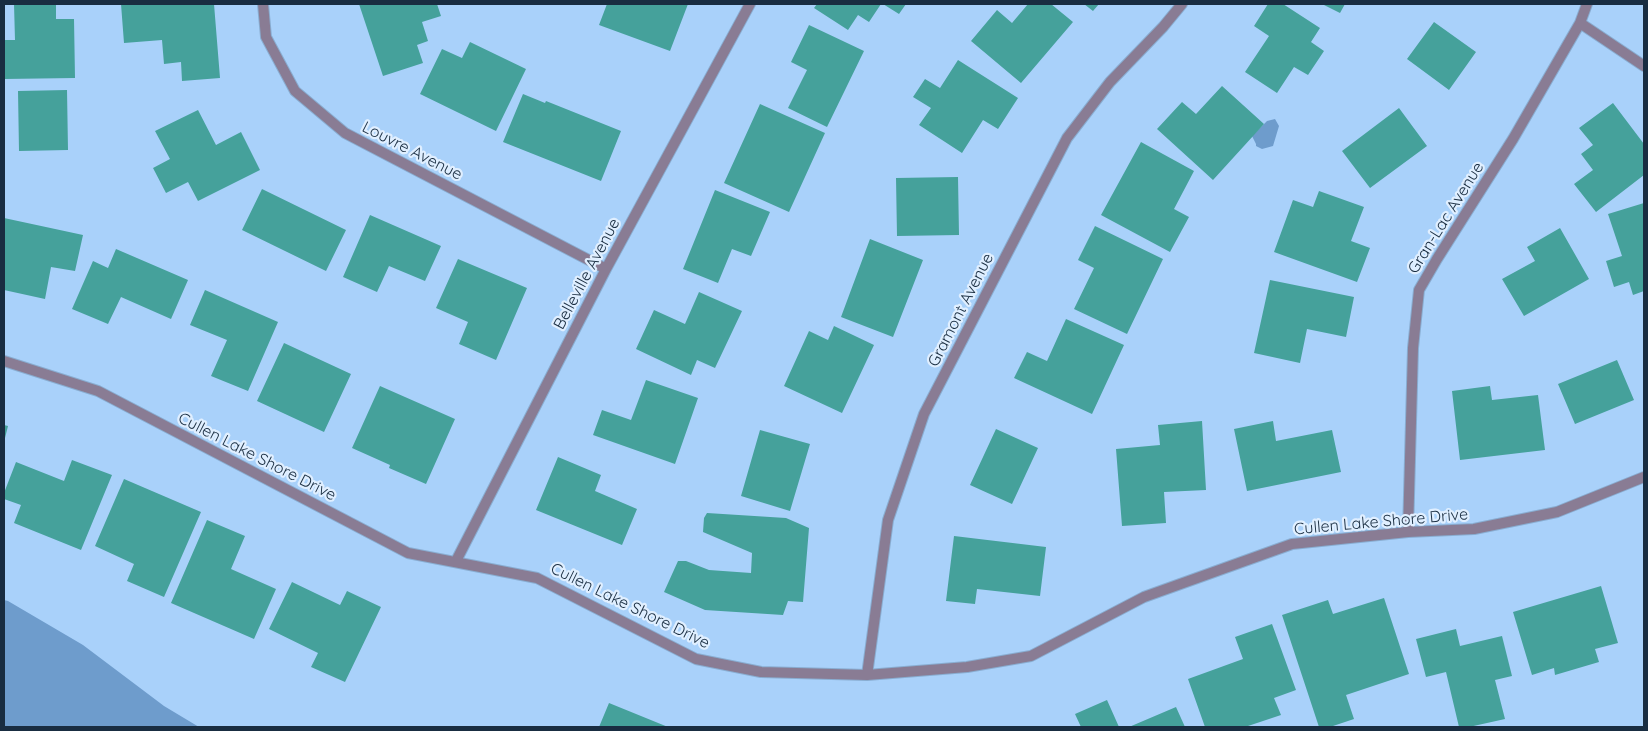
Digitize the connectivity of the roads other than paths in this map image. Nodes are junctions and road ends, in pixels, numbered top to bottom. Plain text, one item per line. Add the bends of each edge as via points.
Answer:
1 (263, 4) edge
2 (750, 4) edge
3 (1182, 4) edge
4 (1587, 4) edge
5 (1580, 22) junction
6 (1644, 66) edge
7 (606, 269) junction
8 (4, 361) edge
9 (1644, 477) edge
10 (1408, 532) junction
11 (456, 561) junction
12 (867, 675) junction

1 - 7 street, Louvre Avenue via 266,36 295,92 345,133
2 - 7 street, Belleville Avenue
3 - 12 street, Gramont Avenue via 1110,82 1067,138 924,414 888,520
4 - 5 street, Gran-Lac Avenue
5 - 6 street
5 - 10 street, Gran-Lac Avenue via 1513,139 1419,290 1413,348
7 - 11 street, Belleville Avenue
8 - 11 street, Cullen Lake Shore Drive via 98,391 408,553
9 - 10 street, Cullen Lake Shore Drive via 1557,512 1474,529
10 - 12 street, Cullen Lake Shore Drive via 1292,544 1144,597 1031,656 967,667
11 - 12 street, Cullen Lake Shore Drive via 537,578 696,659 761,672

